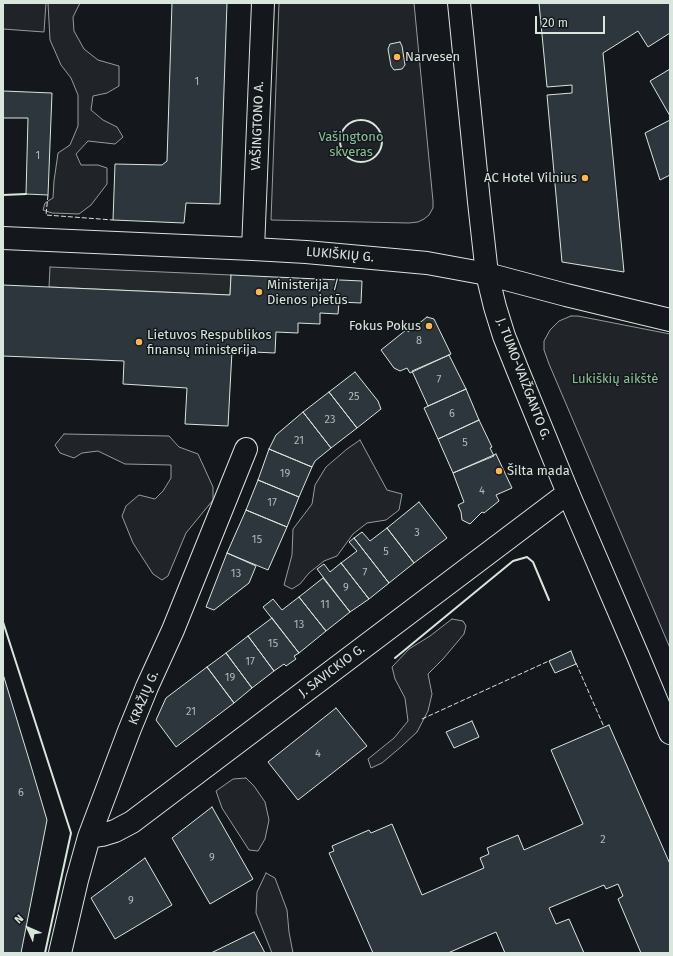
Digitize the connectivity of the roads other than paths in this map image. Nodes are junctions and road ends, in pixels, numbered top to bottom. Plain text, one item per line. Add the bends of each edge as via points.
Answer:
1 (263, 3) edge
2 (459, 3) edge
3 (3, 238) edge
4 (253, 249) junction
5 (487, 274) junction
6 (670, 320) edge
7 (246, 449) dead end
8 (568, 493) junction
9 (670, 733) edge
10 (89, 837) junction
11 (60, 953) edge

1 - 4 street, VAŠINGTONO A.
2 - 5 street, J. TUMO-VAIŽGANTO G.
3 - 4 street, LUKIŠKIŲ G.
4 - 5 street, LUKIŠKIŲ G. via 427,263
5 - 6 street, LUKIŠKIŲ G. via 566,296
5 - 8 street, J. TUMO-VAIŽGANTO G. via 504,336
7 - 10 street, KRAŽIŲ G.
8 - 9 street, J. TUMO-VAIŽGANTO G.
8 - 10 street, J. SAVICKIO G. via 132,822 102,835
10 - 11 street, KRAŽIŲ G.

